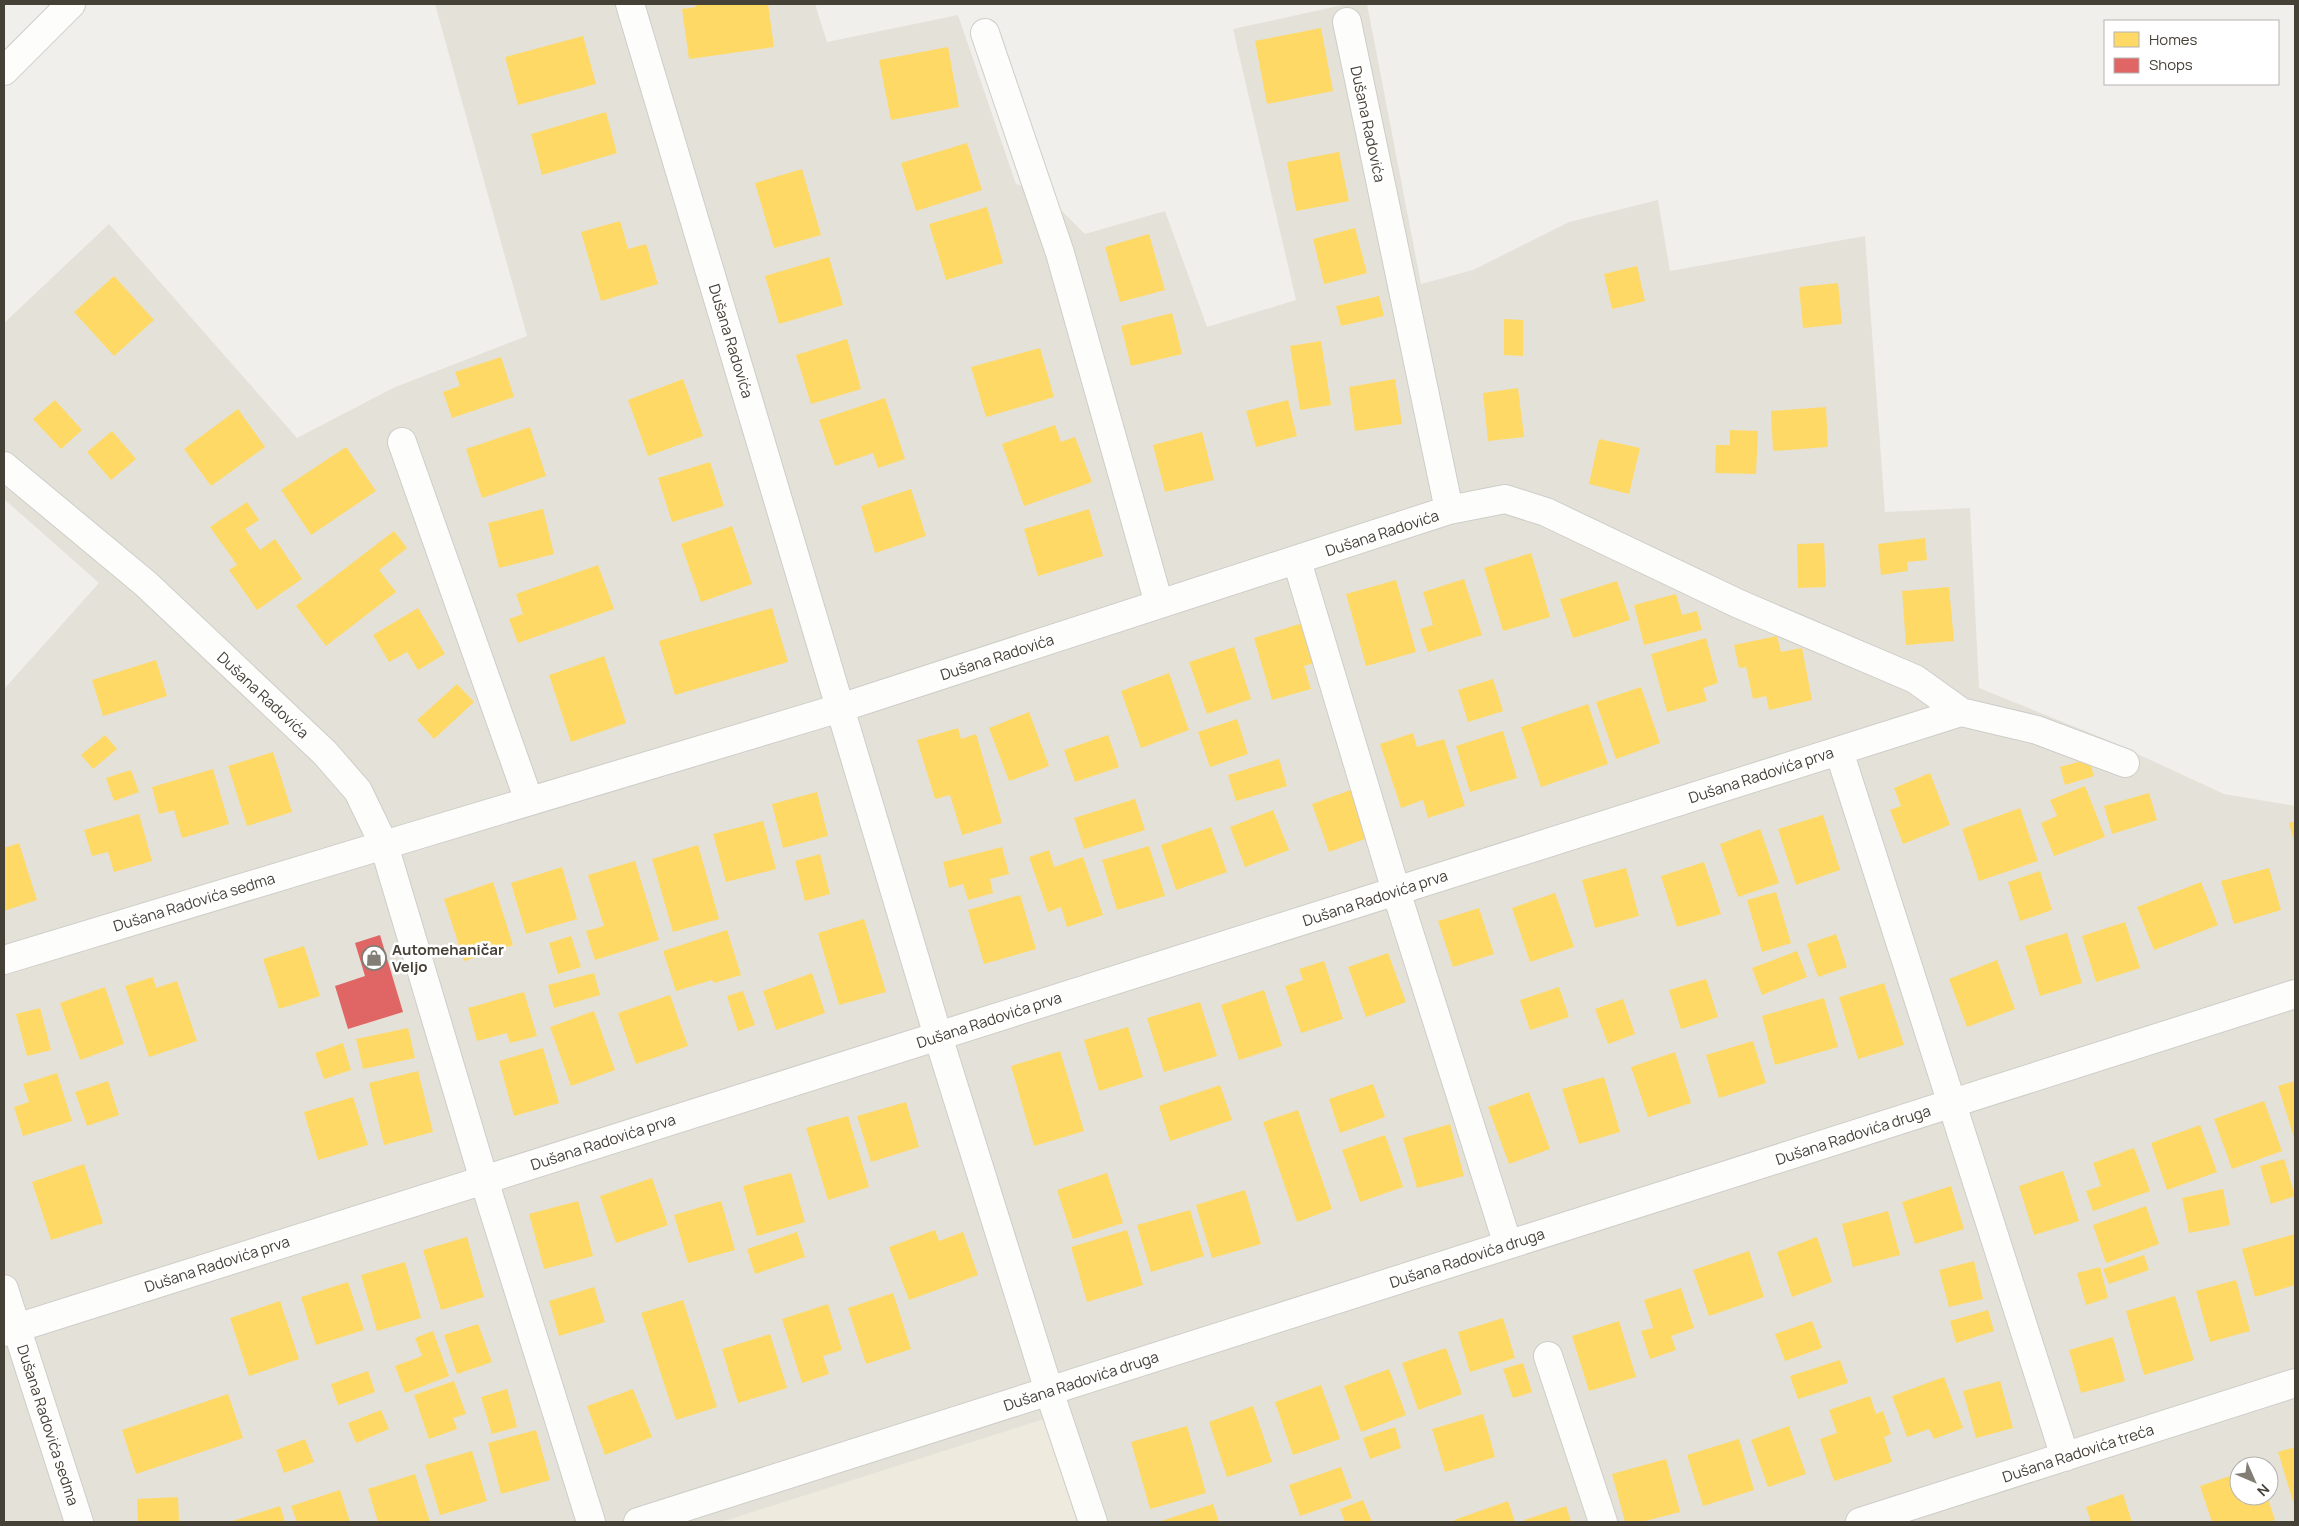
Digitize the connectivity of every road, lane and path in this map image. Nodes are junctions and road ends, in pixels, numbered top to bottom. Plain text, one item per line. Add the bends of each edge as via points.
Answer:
1 (71, 4) edge
2 (630, 4) edge
3 (1347, 22) dead end
4 (985, 33) dead end
5 (4, 71) edge
6 (402, 442) dead end
7 (4, 466) edge
8 (1449, 510) junction
9 (1297, 561) junction
10 (1159, 604) junction
11 (840, 708) junction
12 (1961, 712) junction
13 (1839, 751) junction
14 (2125, 763) dead end
15 (528, 801) junction
16 (384, 845) junction
17 (1396, 891) junction
18 (4, 960) edge
19 (2295, 994) edge
20 (938, 1036) junction
21 (1953, 1103) junction
22 (484, 1180) junction
23 (1508, 1245) junction
24 (4, 1289) edge
25 (10, 1330) edge
26 (1548, 1356) dead end
27 (2295, 1383) edge
28 (1050, 1391) junction
29 (2065, 1457) junction
30 (79, 1522) edge
31 (592, 1522) edge
32 (638, 1522) edge
33 (1093, 1522) edge
34 (1603, 1522) edge
35 (1860, 1522) edge

1 - 5 street
2 - 11 street, Dušana Radovića
3 - 8 street, Dušana Radovića
4 - 10 street via 1060,253
6 - 15 street
7 - 16 street, Dušana Radovića via 146,584 325,753 358,792
8 - 9 street, Dušana Radovića
8 - 12 street via 1505,499 1546,512 1739,604 1915,679
9 - 10 street, Dušana Radovića
9 - 17 street
10 - 11 street, Dušana Radovića
11 - 15 street, Dušana Radovića
11 - 20 street
12 - 13 street, Dušana Radovića prva
12 - 14 street via 2037,730
13 - 17 street, Dušana Radovića prva
13 - 21 street
15 - 16 street, Dušana Radovića
16 - 18 street, Dušana Radovića sedma
16 - 22 street
17 - 20 street, Dušana Radovića prva
17 - 23 street
19 - 21 street, Dušana Radovića druga
20 - 22 street, Dušana Radovića prva
20 - 28 street
21 - 23 street, Dušana Radovića druga
21 - 29 street
22 - 25 street, Dušana Radovića prva
22 - 31 street
23 - 28 street, Dušana Radovića druga
24 - 25 street, Dušana Radovića sedma
25 - 30 street, Dušana Radovića sedma
26 - 34 street
27 - 29 street, Dušana Radovića treća
28 - 32 street, Dušana Radovića druga
28 - 33 street
29 - 35 street, Dušana Radovića treća

